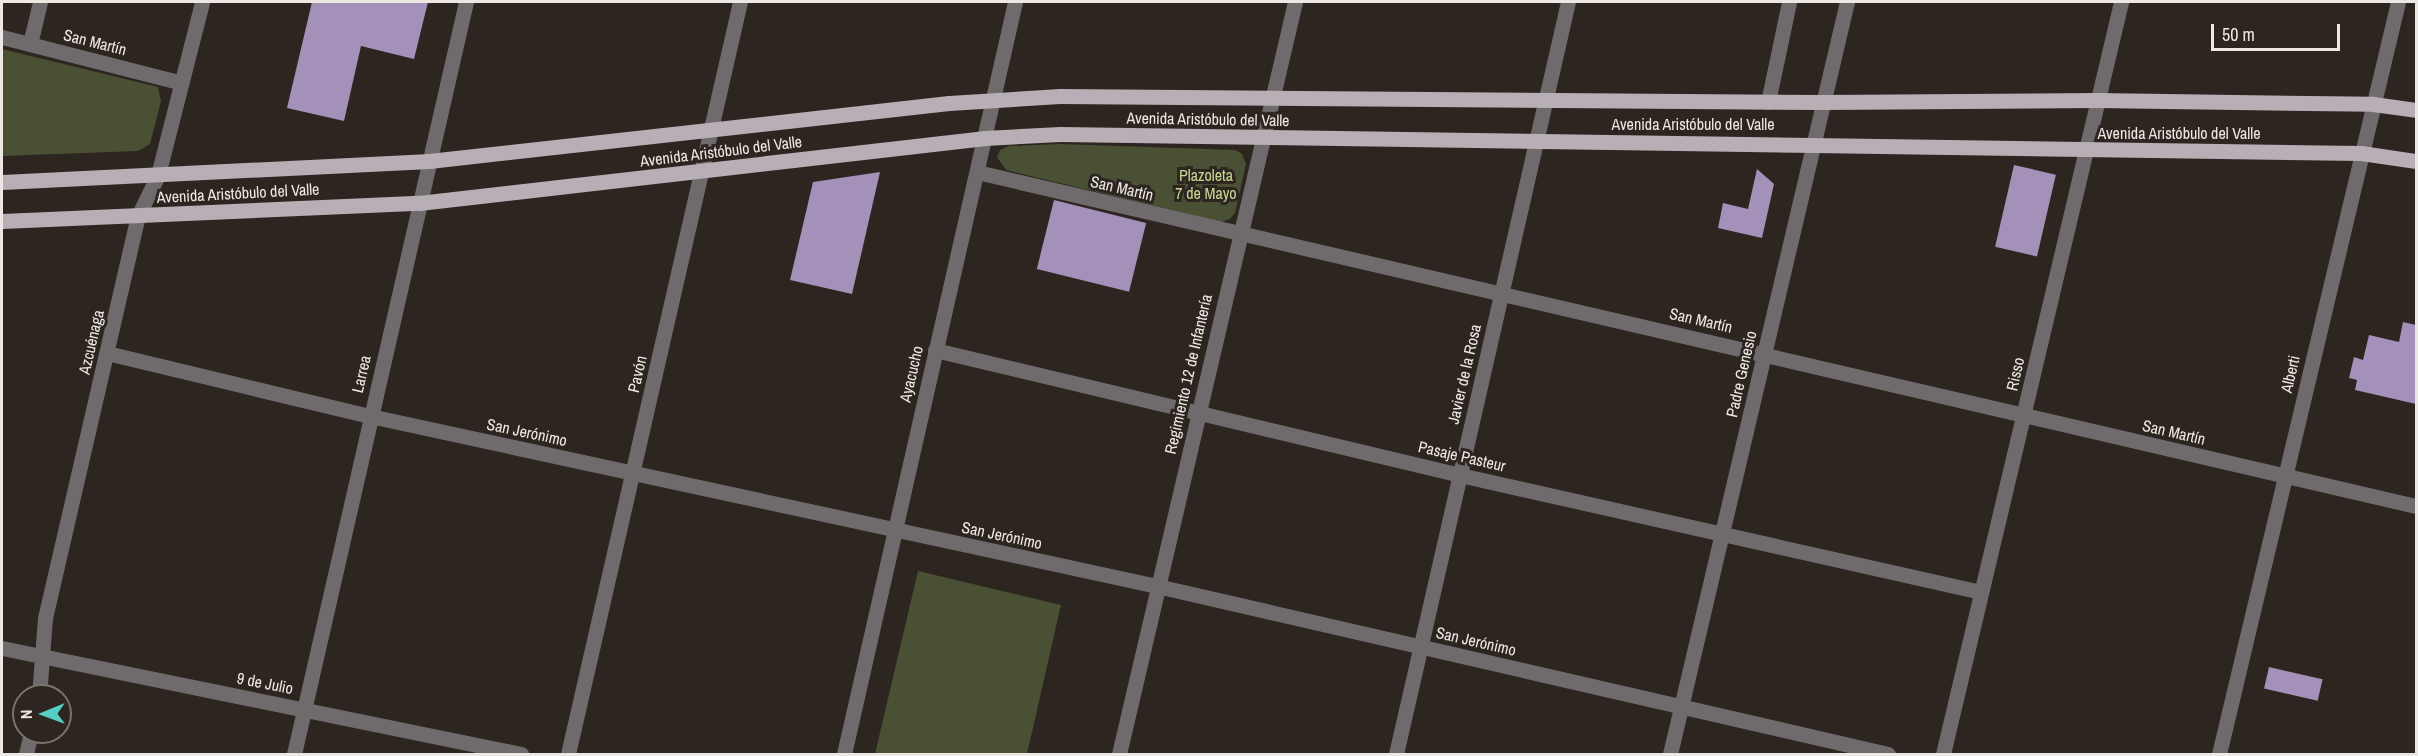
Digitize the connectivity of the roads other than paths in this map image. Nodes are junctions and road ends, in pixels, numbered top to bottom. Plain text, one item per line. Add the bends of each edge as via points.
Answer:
1 (40, 2) edge
2 (202, 2) edge
3 (466, 2) edge
4 (740, 2) edge
5 (1016, 2) edge
6 (1295, 2) edge
7 (1568, 2) edge
8 (1789, 2) edge
9 (1847, 2) edge
10 (2121, 2) edge
11 (2398, 2) edge
12 (2, 37) edge
13 (30, 44) junction
14 (179, 82) junction
15 (1272, 97) junction
16 (1545, 98) junction
17 (994, 99) junction
18 (2096, 100) junction
19 (1768, 102) junction
20 (1823, 102) junction
21 (2373, 104) junction
22 (2416, 110) edge
23 (712, 130) junction
24 (985, 138) junction
25 (1262, 138) junction
26 (1536, 141) junction
27 (1814, 143) junction
28 (2085, 151) junction
29 (2361, 153) junction
30 (429, 161) junction
31 (2416, 161) edge
32 (702, 172) junction
33 (977, 172) junction
34 (158, 175) junction
35 (2, 182) edge
36 (419, 203) junction
37 (138, 216) junction
38 (2, 221) edge
39 (1239, 234) junction
40 (1502, 292) junction
41 (935, 350) junction
42 (107, 353) junction
43 (1765, 353) junction
44 (1198, 411) junction
45 (370, 416) junction
46 (2024, 416) junction
47 (633, 473) junction
48 (1460, 475) junction
49 (2285, 476) junction
50 (2416, 506) edge
51 (893, 531) junction
52 (1722, 534) junction
53 (1157, 586) junction
54 (1981, 592) junction
55 (1420, 647) junction
56 (2, 648) edge
57 (44, 658) junction
58 (41, 684) edge
59 (1681, 707) junction
60 (305, 709) junction
61 (294, 754) edge
62 (521, 754) edge
63 (568, 754) edge
64 (844, 754) edge
65 (1119, 754) edge
66 (1396, 754) edge
67 (1670, 754) edge
68 (1888, 754) edge
69 (1942, 754) edge
70 (2219, 754) edge

1 - 13 street
2 - 14 street, Azcuénaga
3 - 30 street, Larrea
4 - 23 street, Pavón
5 - 17 street, Ayacucho
6 - 15 street, Regimiento 12 de Infantería
7 - 16 street, Javier de la Rosa
8 - 19 street
9 - 20 street, Padre Genesio
10 - 18 street, Risso
11 - 21 street, Alberti
12 - 13 street, San Martín
13 - 14 street, San Martín
14 - 34 street, Azcuénaga
15 - 16 main road, Avenida Aristóbulo del Valle
15 - 17 main road, Avenida Aristóbulo del Valle
15 - 25 street, Regimiento 12 de Infantería
16 - 19 main road, Avenida Aristóbulo del Valle
16 - 26 street, Javier de la Rosa
17 - 23 main road, Avenida Aristóbulo del Valle
17 - 24 street, Ayacucho
18 - 20 main road, Avenida Aristóbulo del Valle
18 - 21 main road, Avenida Aristóbulo del Valle
18 - 28 street, Risso
19 - 20 main road, Avenida Aristóbulo del Valle
20 - 27 street, Padre Genesio
21 - 22 main road, Avenida Aristóbulo del Valle
21 - 29 street, Alberti
23 - 30 main road, Avenida Aristóbulo del Valle
23 - 32 street, Pavón
24 - 25 main road, Avenida Aristóbulo del Valle via 1059,134
24 - 32 main road, Avenida Aristóbulo del Valle
24 - 33 street, Ayacucho
25 - 26 main road, Avenida Aristóbulo del Valle
25 - 39 street, Regimiento 12 de Infantería
26 - 27 main road, Avenida Aristóbulo del Valle
26 - 40 street, Javier de la Rosa
27 - 28 main road, Avenida Aristóbulo del Valle
27 - 43 street, Padre Genesio
28 - 29 main road, Avenida Aristóbulo del Valle
28 - 46 street, Risso
29 - 31 main road, Avenida Aristóbulo del Valle
29 - 49 street, Alberti
30 - 34 main road, Avenida Aristóbulo del Valle
30 - 36 street, Larrea
32 - 36 main road, Avenida Aristóbulo del Valle
32 - 47 street, Pavón
33 - 39 street, San Martín
33 - 41 street, Ayacucho
34 - 35 main road, Avenida Aristóbulo del Valle
34 - 37 street, Azcuénaga
36 - 37 main road, Avenida Aristóbulo del Valle
36 - 45 street, Larrea
37 - 38 main road, Avenida Aristóbulo del Valle
37 - 42 street, Azcuénaga
39 - 40 street, San Martín
39 - 44 street, Regimiento 12 de Infantería
40 - 43 street, San Martín
40 - 48 street, Javier de la Rosa
41 - 44 street, Pasaje Pasteur
41 - 51 street, Ayacucho
42 - 45 street, San Jerónimo
42 - 57 street, Azcuénaga via 45,618
43 - 46 street, San Martín
43 - 52 street, Padre Genesio
44 - 48 street, Pasaje Pasteur
44 - 53 street, Regimiento 12 de Infantería
45 - 47 street, San Jerónimo
45 - 60 street, Larrea
46 - 49 street, San Martín
46 - 54 street, Risso
47 - 51 street, San Jerónimo
47 - 63 street, Pavón
48 - 52 street, Pasaje Pasteur
48 - 55 street, Javier de la Rosa
49 - 50 street, San Martín
49 - 70 street, Alberti
51 - 53 street, San Jerónimo
51 - 64 street, Ayacucho
52 - 54 street, Pasaje Pasteur
52 - 59 street, Padre Genesio
53 - 55 street, San Jerónimo
53 - 65 street, Regimiento 12 de Infantería
54 - 69 street, Risso
55 - 59 street, San Jerónimo
55 - 66 street, Javier de la Rosa
56 - 57 street, 9 de Julio
57 - 58 street, Azcuénaga
57 - 60 street, 9 de Julio
59 - 67 street, Padre Genesio
59 - 68 street, San Jerónimo
60 - 61 street, Larrea
60 - 62 street, 9 de Julio

